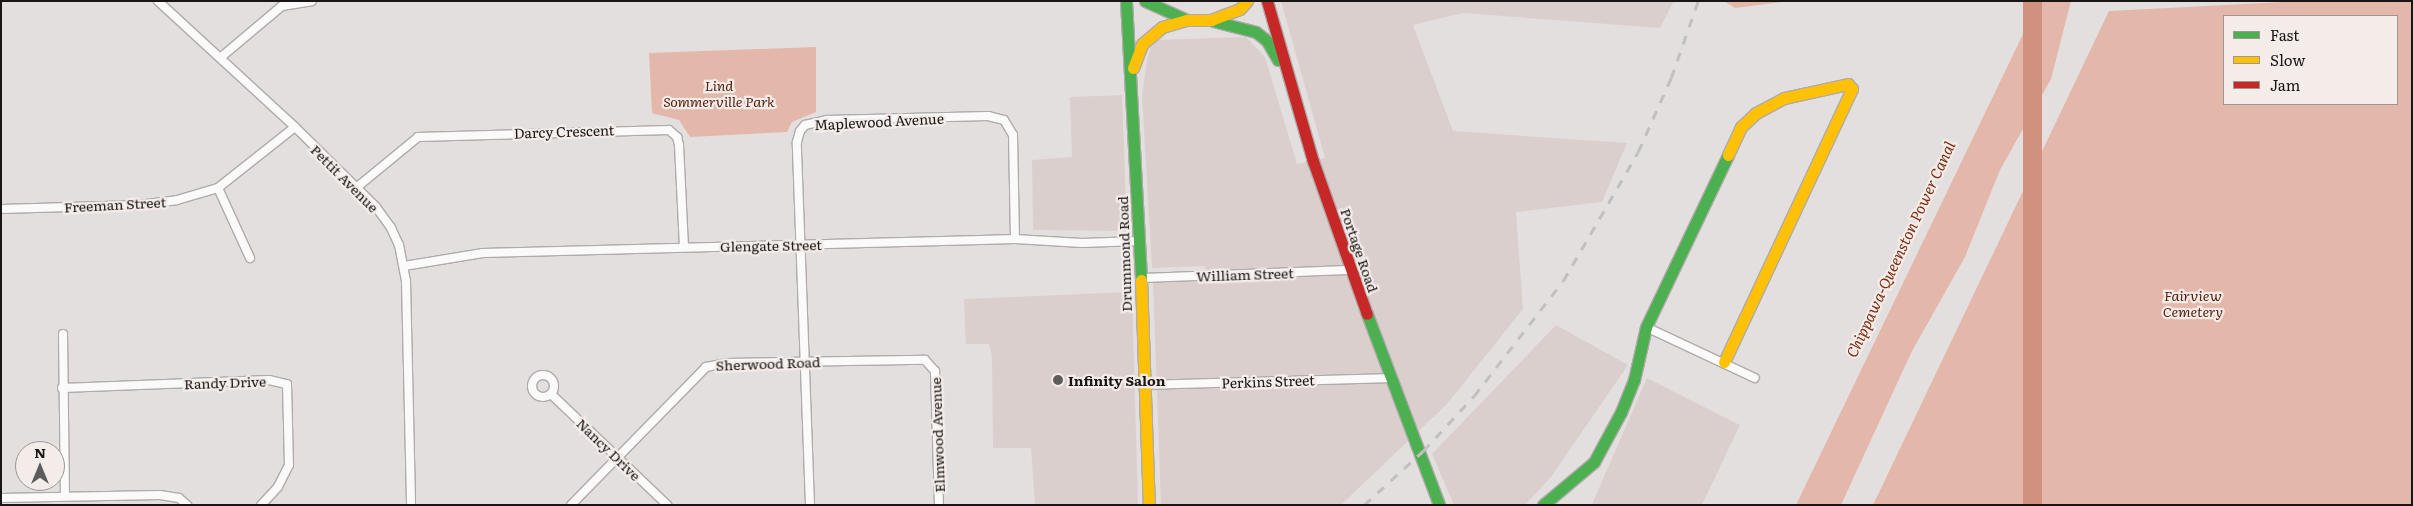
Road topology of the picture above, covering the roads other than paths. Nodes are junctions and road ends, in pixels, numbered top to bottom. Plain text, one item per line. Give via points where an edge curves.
1 (158, 1) edge
2 (312, 1) edge
3 (1126, 1) edge
4 (1145, 1) edge
5 (1247, 1) edge
6 (1267, 1) edge
7 (1187, 20) junction
8 (1210, 20) junction
9 (220, 58) junction
10 (1131, 76) junction
11 (1290, 87) junction
12 (295, 127) junction
13 (218, 188) junction
14 (356, 188) junction
15 (1, 209) edge
16 (1015, 239) junction
17 (1139, 242) junction
18 (802, 244) junction
19 (684, 246) junction
20 (250, 258) dead end
21 (404, 266) junction
22 (1350, 270) junction
23 (1140, 278) junction
24 (1646, 327) junction
25 (63, 334) dead end
26 (805, 362) junction
27 (1724, 362) junction
28 (933, 365) joint
29 (1390, 378) junction
30 (1755, 378) dead end
31 (1146, 385) junction
32 (62, 388) junction
33 (551, 394) dead end
34 (617, 457) junction
35 (65, 496) junction
36 (1, 498) edge
37 (187, 505) edge
38 (261, 505) edge
39 (411, 505) edge
40 (571, 505) edge
41 (667, 505) edge
42 (810, 505) edge
43 (939, 505) edge
44 (1149, 505) edge
45 (1439, 505) edge
46 (1543, 505) edge

1 - 9 street, Pettit Avenue
2 - 9 street via 275,10
3 - 10 street, Drummond Road
4 - 7 street via 1164,13
5 - 8 street via 1240,9
6 - 11 street, Portage Road
7 - 8 street
7 - 10 street via 1171,22 1150,35 1142,44
8 - 11 street via 1242,26 1267,40
9 - 12 street, Pettit Avenue
10 - 17 street, Drummond Road
11 - 22 street, Portage Road
12 - 13 street, Freeman Street
12 - 14 street, Pettit Avenue
13 - 15 street, Freeman Street via 177,200 138,205
13 - 20 street
14 - 19 street, Darcy Crescent via 418,137 668,130 677,138 679,145
14 - 21 street, Pettit Avenue via 376,206 391,228
16 - 17 street, Glengate Street
16 - 18 street, Glengate Street
16 - 18 street, Maplewood Avenue via 1013,135 1004,120 988,116 836,120 805,125 797,142
17 - 23 street, Drummond Road
18 - 19 street, Glengate Street
18 - 26 street, Maplewood Avenue
19 - 21 street, Glengate Street via 483,253
21 - 39 street, Pettit Avenue
22 - 23 street, William Street
22 - 29 street, Portage Road
23 - 31 street, Drummond Road
24 - 27 street
24 - 27 street via 1741,127 1756,112 1784,98 1848,84 1852,89 1851,97
24 - 46 street via 1634,380 1594,462
25 - 32 street
26 - 28 street, Sherwood Road via 925,360
26 - 34 street, Sherwood Road via 726,363 706,367
26 - 42 street, Maplewood Avenue
27 - 30 street
28 - 43 street, Elmwood Avenue
29 - 31 street, Perkins Street
29 - 45 street, Portage Road
31 - 44 street, Drummond Road
32 - 35 street
32 - 38 street, Randy Drive via 270,380 287,384 289,465 278,487
33 - 34 street, Nancy Drive
34 - 40 street, Sherwood Road
34 - 41 street, Nancy Drive
35 - 36 street
35 - 37 street via 160,495 179,498

